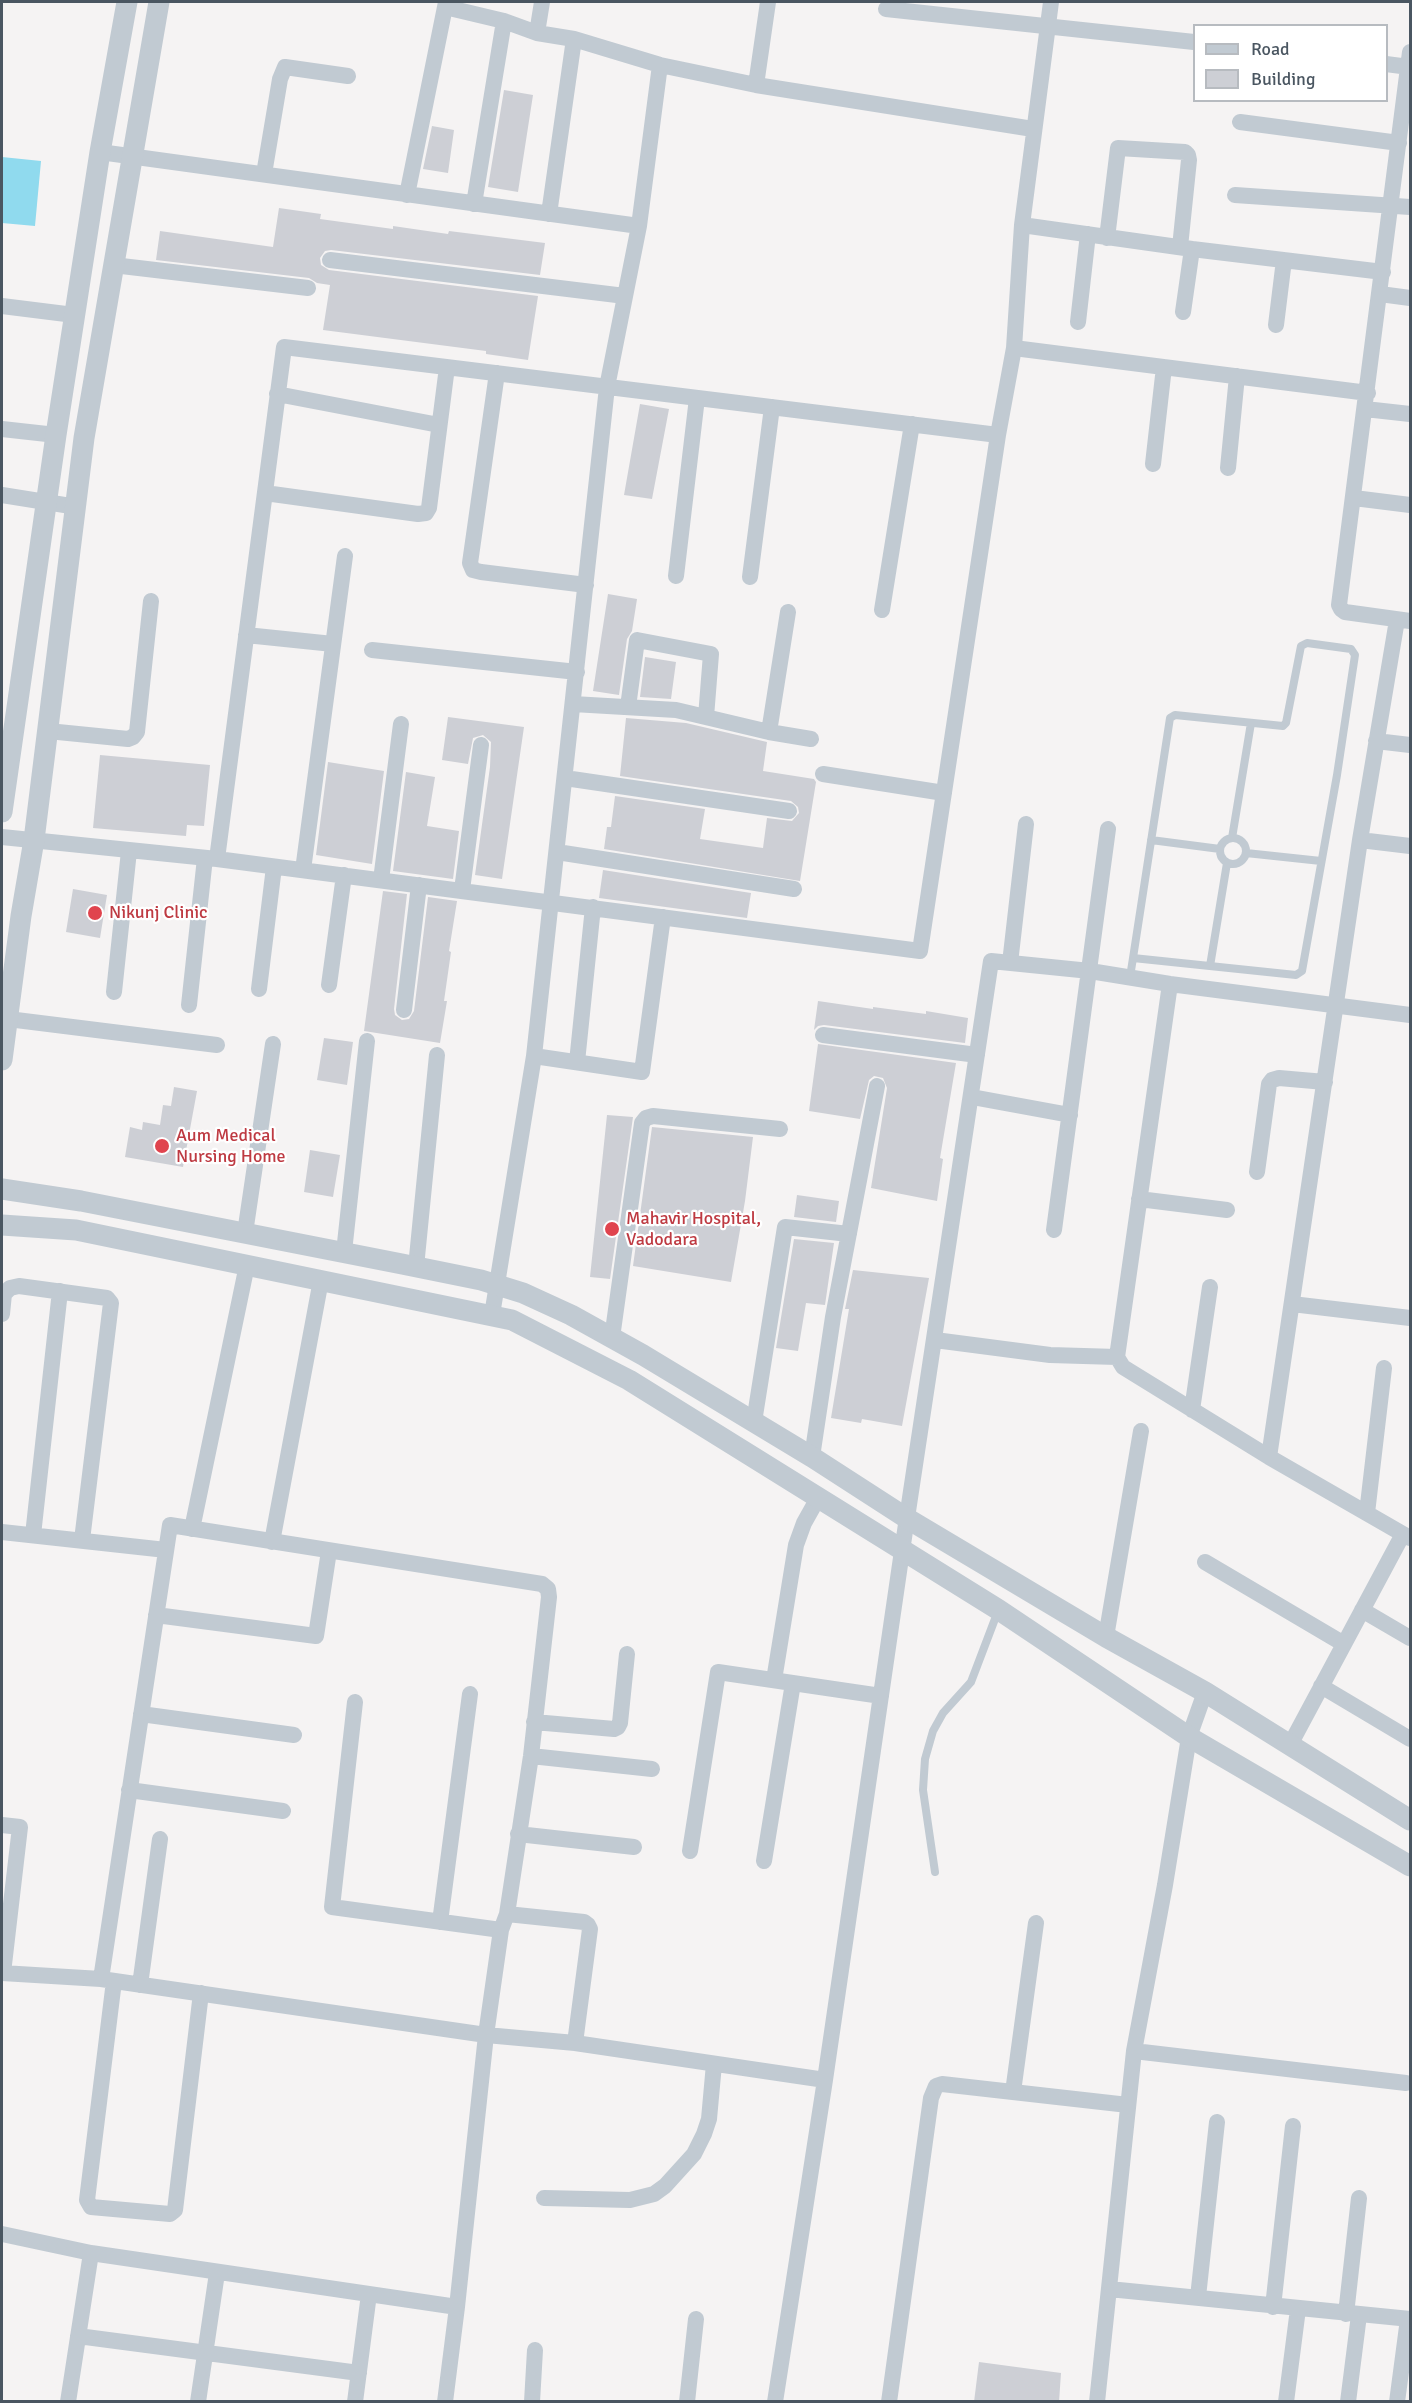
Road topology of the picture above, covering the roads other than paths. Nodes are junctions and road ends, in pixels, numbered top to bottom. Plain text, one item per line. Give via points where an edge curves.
1 (127, 2) edge
2 (159, 2) edge
3 (542, 2) edge
4 (768, 2) edge
5 (1051, 2) edge
6 (446, 4) edge
7 (886, 9) dead end
8 (504, 21) junction
9 (1047, 26) junction
10 (537, 33) junction
11 (574, 39) junction
12 (1193, 42) edge
13 (1410, 59) edge
14 (1388, 64) edge
15 (660, 65) junction
16 (348, 76) dead end
17 (756, 86) junction
18 (1409, 86) edge
19 (1240, 122) dead end
20 (1033, 129) junction
21 (1403, 138) edge
22 (100, 152) junction
23 (132, 156) junction
24 (264, 174) junction
25 (407, 195) junction
26 (1235, 195) dead end
27 (474, 204) junction
28 (1391, 205) junction
29 (1410, 207) edge
30 (549, 214) junction
31 (1022, 225) junction
32 (639, 226) junction
33 (1088, 234) junction
34 (1107, 238) junction
35 (1186, 248) junction
36 (330, 260) dead end
37 (1284, 260) junction
38 (113, 265) junction
39 (1383, 272) junction
40 (308, 288) dead end
41 (1380, 294) junction
42 (626, 296) junction
43 (1410, 298) edge
44 (2, 306) edge
45 (1183, 312) dead end
46 (75, 315) junction
47 (1078, 322) dead end
48 (1276, 325) dead end
49 (1014, 348) junction
50 (447, 367) junction
51 (1164, 367) junction
52 (497, 374) junction
53 (1237, 376) junction
54 (607, 387) junction
55 (277, 394) junction
56 (697, 398) junction
57 (1366, 401) junction
58 (772, 407) junction
59 (1410, 414) edge
60 (912, 424) junction
61 (440, 425) junction
62 (2, 429) edge
63 (56, 435) junction
64 (998, 435) junction
65 (1153, 465) dead end
66 (1228, 468) dead end
67 (265, 493) junction
68 (2, 495) edge
69 (1354, 498) junction
70 (45, 503) junction
71 (1410, 505) edge
72 (77, 507) junction
73 (345, 556) dead end
74 (676, 576) dead end
75 (750, 577) dead end
76 (586, 585) junction
77 (151, 601) dead end
78 (882, 610) dead end
79 (788, 612) dead end
80 (1404, 621) edge
81 (246, 635) junction
82 (333, 644) junction
83 (372, 650) dead end
84 (577, 672) junction
85 (573, 704) junction
86 (628, 707) junction
87 (706, 717) junction
88 (1251, 723) junction
89 (401, 724) dead end
90 (48, 731) junction
91 (769, 732) junction
92 (811, 739) dead end
93 (1376, 741) junction
94 (481, 745) dead end
95 (1410, 746) edge
96 (823, 774) dead end
97 (565, 778) junction
98 (944, 793) junction
99 (789, 811) dead end
100 (2, 812) edge
101 (1026, 824) dead end
102 (1108, 828) dead end
103 (2, 837) edge
104 (1232, 838) junction
105 (34, 840) junction
106 (1151, 840) junction
107 (1360, 840) junction
108 (1410, 846) edge
109 (1220, 849) junction
110 (129, 851) junction
111 (557, 852) junction
112 (1246, 853) junction
113 (211, 859) junction
114 (1321, 861) junction
115 (1227, 863) junction
116 (274, 867) junction
117 (303, 870) junction
118 (344, 875) junction
119 (381, 880) junction
120 (419, 885) junction
121 (794, 889) dead end
122 (462, 890) junction
123 (552, 901) junction
124 (593, 907) junction
125 (663, 917) junction
126 (1133, 958) junction
127 (1010, 963) junction
128 (1210, 966) junction
129 (1090, 971) junction
130 (1130, 977) junction
131 (1170, 984) junction
132 (329, 985) dead end
133 (259, 989) dead end
134 (114, 992) dead end
135 (189, 1005) dead end
136 (1336, 1005) junction
137 (404, 1010) dead end
138 (1410, 1015) edge
139 (8, 1019) junction
140 (823, 1035) dead end
141 (367, 1041) dead end
142 (273, 1044) dead end
143 (216, 1045) dead end
144 (436, 1055) dead end
145 (977, 1055) junction
146 (534, 1056) junction
147 (2, 1060) edge
148 (577, 1062) junction
149 (1325, 1082) junction
150 (877, 1086) dead end
151 (972, 1097) junction
152 (1070, 1116) junction
153 (780, 1129) dead end
154 (1257, 1172) dead end
155 (2, 1189) edge
156 (1139, 1199) junction
157 (1227, 1210) dead end
158 (2, 1225) edge
159 (1054, 1230) dead end
160 (244, 1233) junction
161 (849, 1234) junction
162 (344, 1252) junction
163 (247, 1265) junction
164 (416, 1267) junction
165 (321, 1280) junction
166 (496, 1285) junction
167 (1210, 1287) dead end
168 (60, 1291) junction
169 (1292, 1304) junction
170 (2, 1314) edge
171 (492, 1315) junction
172 (1410, 1318) edge
173 (612, 1338) junction
174 (935, 1340) junction
175 (1117, 1357) junction
176 (1384, 1368) dead end
177 (1192, 1410) junction
178 (754, 1422) junction
179 (1141, 1431) dead end
180 (812, 1457) junction
181 (1269, 1457) junction
182 (818, 1498) junction
183 (1367, 1513) junction
184 (908, 1519) junction
185 (192, 1529) junction
186 (2, 1532) edge
187 (33, 1535) junction
188 (1407, 1536) edge
189 (82, 1540) junction
190 (272, 1542) junction
191 (166, 1550) junction
192 (329, 1551) junction
193 (902, 1551) junction
194 (1205, 1562) dead end
195 (999, 1610) junction
196 (1362, 1611) junction
197 (156, 1615) junction
198 (1106, 1637) junction
199 (1410, 1638) edge
200 (1344, 1644) junction
201 (627, 1654) dead end
202 (774, 1680) junction
203 (793, 1683) junction
204 (1322, 1686) junction
205 (1205, 1692) junction
206 (470, 1694) dead end
207 (880, 1696) junction
208 (355, 1702) dead end
209 (141, 1714) junction
210 (534, 1722) junction
211 (294, 1735) dead end
212 (1189, 1737) junction
213 (1410, 1739) edge
214 (1290, 1745) junction
215 (531, 1756) junction
216 (652, 1769) dead end
217 (129, 1790) junction
218 (283, 1811) dead end
219 (1410, 1820) edge
220 (2, 1825) edge
221 (518, 1834) junction
222 (160, 1839) dead end
223 (634, 1847) dead end
224 (690, 1851) dead end
225 (764, 1861) dead end
226 (1410, 1866) edge
227 (935, 1872) dead end
228 (507, 1914) junction
229 (440, 1922) junction
230 (1036, 1923) dead end
231 (501, 1930) junction
232 (2, 1973) edge
233 (107, 1980) junction
234 (140, 1985) junction
235 (201, 1994) junction
236 (486, 2035) junction
237 (575, 2043) junction
238 (1134, 2052) junction
239 (714, 2064) junction
240 (825, 2080) junction
241 (1406, 2083) dead end
242 (1013, 2092) junction
243 (1128, 2105) junction
244 (1217, 2122) dead end
245 (1293, 2126) dead end
246 (544, 2198) dead end
247 (1359, 2198) dead end
248 (2, 2234) edge
249 (91, 2253) junction
250 (218, 2273) junction
251 (1109, 2289) junction
252 (369, 2294) junction
253 (1198, 2297) junction
254 (457, 2307) junction
255 (1273, 2307) junction
256 (1298, 2309) junction
257 (1353, 2315) junction
258 (696, 2319) dead end
259 (1409, 2319) edge
260 (78, 2336) junction
261 (535, 2350) dead end
262 (205, 2354) junction
263 (359, 2373) junction
264 (68, 2402) edge
265 (198, 2402) edge
266 (355, 2402) edge
267 (445, 2402) edge
268 (532, 2402) edge
269 (687, 2402) edge
270 (775, 2402) edge
271 (889, 2402) edge
272 (1097, 2402) edge
273 (1286, 2402) edge
274 (1348, 2402) edge
275 (1397, 2402) edge

1 - 22 street
2 - 23 street
3 - 10 street
4 - 17 street
5 - 9 street
6 - 8 street
6 - 25 street
7 - 9 street
8 - 10 street
8 - 27 street
9 - 12 street
9 - 20 street
10 - 11 street
11 - 15 street
11 - 30 street
13 - 14 street
13 - 18 street
15 - 17 street
15 - 32 street
16 - 24 street via 285,67
17 - 20 street
18 - 21 street
19 - 21 street
20 - 31 street
21 - 28 street
22 - 23 street
22 - 46 street
23 - 24 street
23 - 38 street
24 - 25 street
25 - 27 street
26 - 28 street
27 - 30 street
28 - 29 street
28 - 39 street
30 - 32 street
31 - 33 street
31 - 49 street
32 - 42 street
33 - 34 street
33 - 47 street
34 - 35 street
34 - 35 street via 1118,148 1185,152 1189,160
35 - 37 street
35 - 45 street
36 - 42 street
37 - 39 street
37 - 48 street
38 - 40 street
38 - 72 street via 84,438
39 - 41 street
41 - 43 street
41 - 57 street
42 - 54 street
44 - 46 street
46 - 63 street
49 - 51 street
49 - 64 street
50 - 52 street
50 - 55 street via 284,348
50 - 61 street
51 - 53 street
51 - 65 street
52 - 54 street
52 - 76 street via 470,563 473,570 481,573
53 - 57 street
53 - 66 street
54 - 56 street
54 - 76 street
55 - 61 street
55 - 67 street
56 - 58 street
56 - 74 street
57 - 59 street
57 - 69 street
58 - 60 street
58 - 75 street
60 - 64 street
60 - 78 street
61 - 67 street via 426,513
62 - 63 street
63 - 70 street
64 - 98 street
67 - 81 street
68 - 70 street
69 - 71 street
69 - 80 street via 1339,605 1345,612
70 - 72 street
70 - 100 street
72 - 90 street
73 - 82 street
76 - 84 street
77 - 90 street via 133,737
79 - 91 street
80 - 93 street
81 - 82 street
81 - 113 street
82 - 117 street
83 - 84 street
84 - 85 street
85 - 86 street
85 - 97 street
86 - 87 street via 676,710
86 - 87 street via 637,640 711,654
87 - 91 street
88 - 104 lane
88 - 106 lane via 1175,715 1170,718
88 - 114 lane via 1286,723 1300,646 1355,652
89 - 119 street
90 - 105 street
91 - 92 street
93 - 95 street
93 - 107 street
94 - 122 street
96 - 98 street
97 - 99 street
97 - 111 street
98 - 125 street via 920,951
101 - 127 street
102 - 129 street
103 - 105 street
104 - 109 lane
104 - 112 lane via 1242,843
105 - 110 street
105 - 139 street
106 - 109 lane
106 - 126 lane
107 - 108 street
107 - 136 street
109 - 115 lane
110 - 113 street
110 - 134 street
111 - 121 street
111 - 123 street
112 - 114 lane
112 - 115 lane via 1240,862
113 - 116 street
113 - 135 street
114 - 128 lane via 1300,974
115 - 128 lane
116 - 117 street
116 - 133 street
117 - 118 street
118 - 119 street
118 - 132 street
119 - 120 street
120 - 122 street
120 - 137 street
122 - 123 street
123 - 124 street
123 - 146 street
124 - 125 street
124 - 148 street
125 - 148 street via 642,1072
126 - 128 lane
126 - 130 lane
127 - 129 street
127 - 145 street via 992,961
129 - 130 street
129 - 152 street
130 - 131 street
131 - 136 street
131 - 156 street
136 - 138 street
136 - 149 street
139 - 143 street
139 - 147 street
140 - 145 street
141 - 162 street
142 - 160 street
144 - 164 street
145 - 151 street
146 - 148 street
146 - 166 street
149 - 154 street via 1272,1080
149 - 169 street
150 - 161 street
151 - 152 street
151 - 174 street
152 - 159 street
153 - 173 street via 646,1118 642,1123
155 - 160 street
156 - 157 street
156 - 175 street
158 - 163 street via 76,1230
160 - 162 street
161 - 178 street via 785,1227
161 - 180 street
162 - 164 street
163 - 165 street
163 - 185 street
164 - 166 street
165 - 171 street
165 - 190 street
166 - 171 street
166 - 173 street via 533,1297
167 - 177 street
168 - 170 street via 10,1288 4,1293
168 - 187 street
168 - 189 street via 107,1298 111,1303
169 - 172 street
169 - 181 street
171 - 182 street via 512,1320 629,1380
173 - 178 street
174 - 175 street via 1050,1355
174 - 184 street
175 - 177 street via 1123,1367
176 - 183 street
177 - 181 street
178 - 180 street
179 - 198 street
180 - 184 street
181 - 183 street
182 - 193 street
182 - 202 street via 796,1545
183 - 188 street
184 - 193 street
184 - 198 street
185 - 190 street
185 - 191 street via 170,1525
186 - 187 street
187 - 189 street
188 - 196 street
189 - 191 street
190 - 192 street
191 - 197 street
192 - 197 street via 316,1636
192 - 210 street via 542,1584 548,1589
193 - 195 street
193 - 207 street
194 - 200 street
195 - 212 street
195 - 227 lane via 971,1682 943,1713 925,1759 923,1790
196 - 199 street
196 - 200 street
197 - 209 street
198 - 205 street
200 - 204 street
201 - 210 street via 618,1727
202 - 203 street
202 - 224 street via 718,1672
203 - 207 street
203 - 225 street
204 - 213 street
204 - 214 street
205 - 212 street
205 - 214 street
206 - 229 street
207 - 240 street
208 - 229 street via 332,1906
209 - 211 street
209 - 217 street
210 - 215 street
212 - 226 street
212 - 238 street
214 - 219 street
215 - 216 street
215 - 221 street
217 - 218 street
217 - 233 street
220 - 232 street via 20,1827
221 - 223 street
221 - 228 street
222 - 234 street
228 - 231 street
228 - 237 street via 588,1925
229 - 231 street
230 - 242 street
231 - 236 street
232 - 233 street
233 - 234 street
233 - 235 street via 87,2200 91,2207 171,2214 175,2210
234 - 235 street
235 - 236 street
236 - 237 street
236 - 254 street
237 - 239 street
238 - 241 street
238 - 243 street
239 - 240 street
239 - 246 street via 704,2134 694,2154 665,2186 630,2200
240 - 270 street
242 - 243 street
242 - 271 street via 942,2084 933,2090
243 - 251 street
244 - 253 street
245 - 255 street
247 - 257 street
248 - 249 street
249 - 250 street
249 - 260 street
250 - 252 street
250 - 262 street
251 - 253 street
251 - 272 street
252 - 254 street
252 - 263 street
253 - 255 street
254 - 267 street
255 - 256 street
256 - 257 street
256 - 273 street
257 - 259 street
257 - 274 street
258 - 269 street
259 - 275 street
260 - 262 street
260 - 264 street
261 - 268 street
262 - 263 street
262 - 265 street
263 - 266 street

